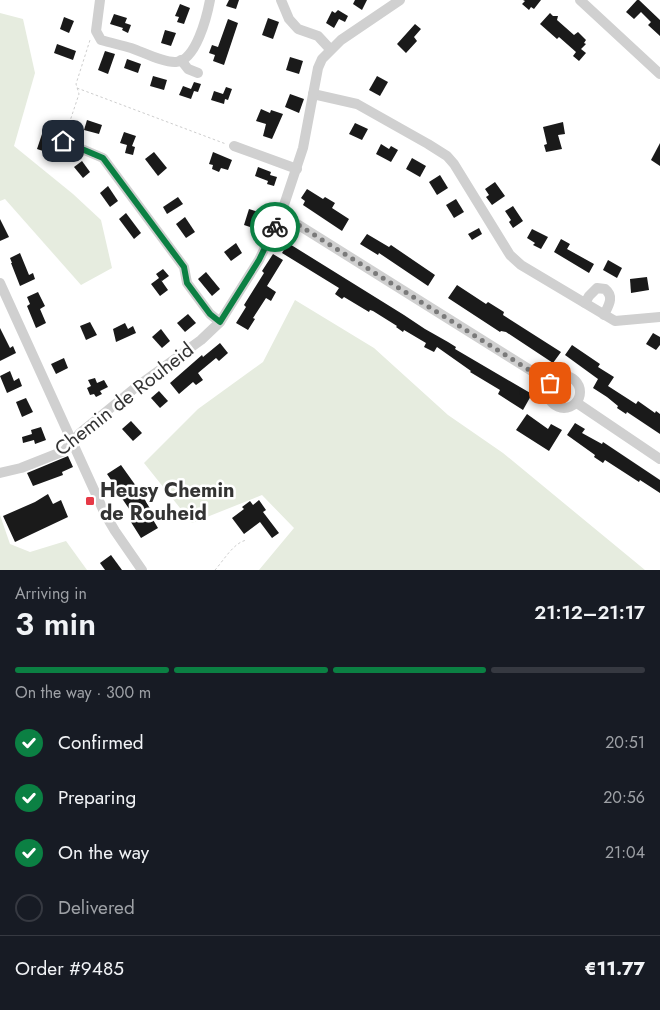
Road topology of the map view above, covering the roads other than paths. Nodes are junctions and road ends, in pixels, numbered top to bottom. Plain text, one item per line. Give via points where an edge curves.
1 (100, 0) edge
2 (210, 0) edge
3 (281, 0) edge
4 (400, 0) edge
5 (580, 0) edge
6 (330, 49) junction
7 (181, 60) junction
8 (198, 73) dead end
9 (660, 74) edge
10 (314, 94) junction
11 (63, 141) road end
12 (234, 146) road end
13 (297, 169) junction
14 (281, 214) junction
15 (0, 283) edge
16 (585, 303) junction
17 (604, 315) junction
18 (660, 317) edge
19 (220, 322) junction
20 (550, 383) junction
21 (577, 403) junction
22 (72, 444) junction
23 (660, 459) edge
24 (0, 473) edge
25 (142, 570) edge

1 - 7 street via 96,32 101,40 167,61
2 - 7 street via 206,22 194,46
3 - 6 street via 289,19 298,29 318,36
4 - 6 street, Chemin de Rouheid
5 - 9 street
6 - 10 street, Chemin de Rouheid via 318,68
7 - 8 street via 188,69
10 - 13 street, Chemin de Rouheid
10 - 16 street via 357,104 447,156 510,255
11 - 19 street via 103,158 184,267 187,283
12 - 13 street
13 - 14 street, Chemin de Rouheid
14 - 19 street, Chemin de Rouheid via 259,260
14 - 20 street
15 - 22 street
16 - 17 street
16 - 17 street via 597,288 605,289 610,301
17 - 18 street via 615,321
19 - 22 street, Chemin de Rouheid via 80,433
20 - 21 street via 549,398 557,407 567,409
20 - 21 street via 560,376 576,380 581,391
21 - 23 street
22 - 24 street, Chemin de Rouheid via 64,452
22 - 25 street via 115,532

